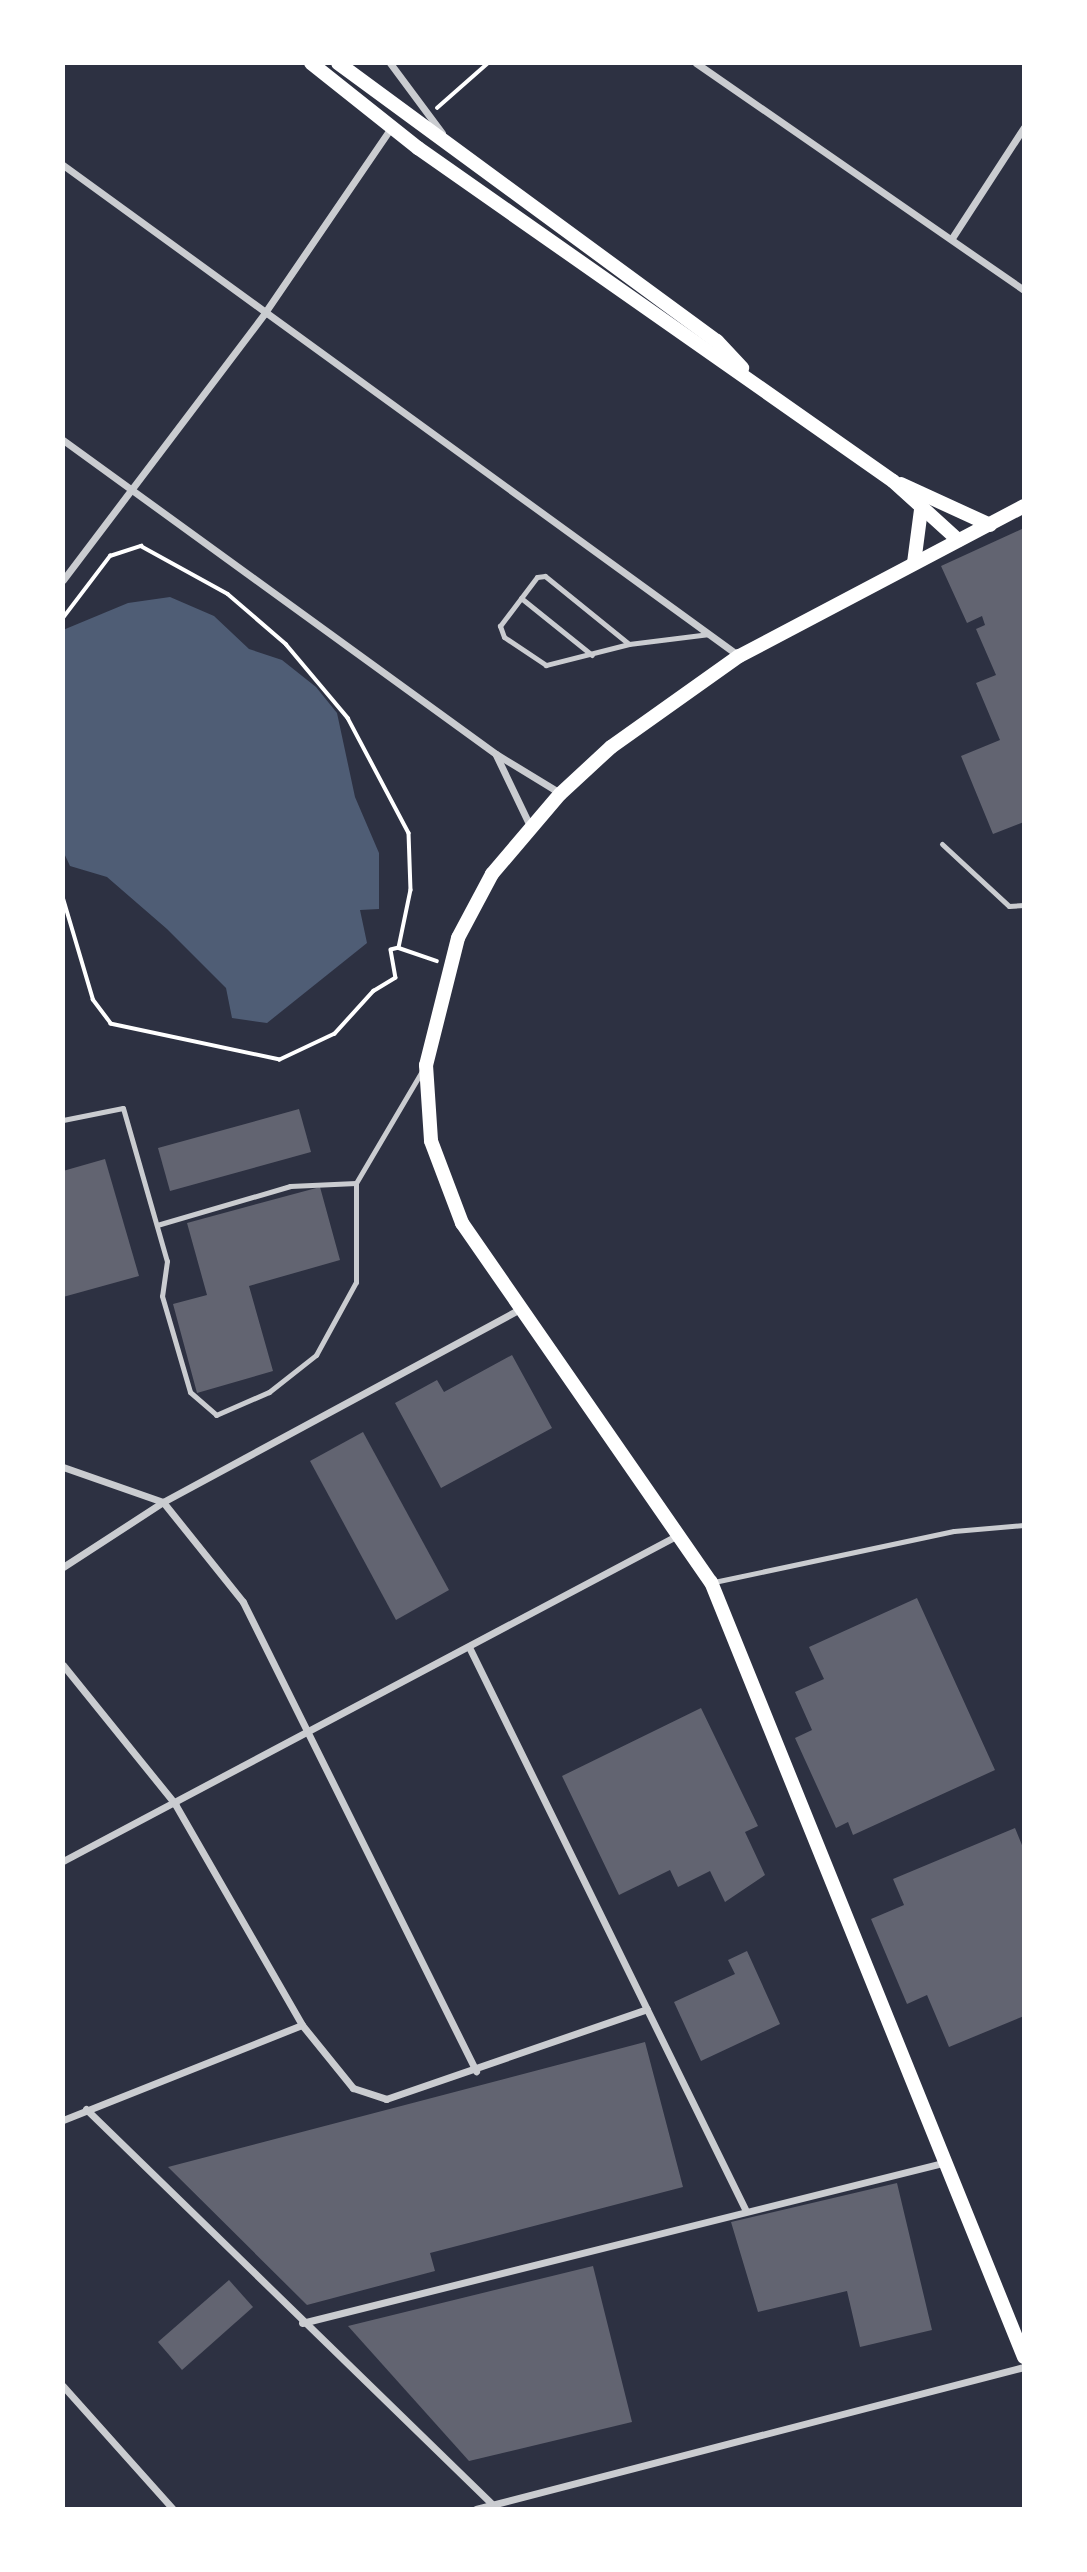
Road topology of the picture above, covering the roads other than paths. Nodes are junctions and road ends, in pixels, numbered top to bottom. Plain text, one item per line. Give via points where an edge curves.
1 (311, 63) edge
2 (338, 63) edge
3 (390, 63) edge
4 (696, 63) edge
5 (1024, 127) edge
6 (391, 128) junction
7 (450, 146) junction
8 (63, 166) edge
9 (952, 237) junction
10 (1024, 290) edge
11 (264, 314) junction
12 (753, 379) junction
13 (63, 440) edge
14 (893, 481) junction
15 (129, 487) junction
16 (1024, 506) edge
17 (921, 510) junction
18 (990, 525) junction
19 (958, 540) junction
20 (914, 563) junction
21 (63, 580) edge
22 (521, 598) junction
23 (709, 634) junction
24 (629, 644) junction
25 (592, 655) junction
26 (739, 656) junction
27 (496, 754) junction
28 (560, 794) junction
29 (529, 824) junction
30 (942, 844) dead end
31 (1024, 905) edge
32 (426, 1065) junction
33 (63, 1120) edge
34 (356, 1183) junction
35 (157, 1225) junction
36 (520, 1309) junction
37 (63, 1467) edge
38 (163, 1502) junction
39 (1024, 1525) edge
40 (682, 1533) junction
41 (63, 1567) edge
42 (711, 1582) junction
43 (468, 1647) junction
44 (63, 1665) edge
45 (310, 1735) junction
46 (175, 1804) junction
47 (63, 1861) edge
48 (647, 2009) junction
49 (303, 2025) junction
50 (476, 2071) junction
51 (86, 2109) junction
52 (63, 2120) edge
53 (948, 2162) junction
54 (746, 2211) junction
55 (1007, 2310) junction
56 (1024, 2319) edge
57 (302, 2323) junction
58 (1024, 2357) edge
59 (1024, 2368) edge
60 (63, 2386) edge
61 (495, 2507) edge
62 (173, 2509) edge
63 (476, 2509) edge

1 - 6 main road
2 - 7 main road
3 - 7 street
4 - 9 street
5 - 9 street
6 - 11 street
6 - 12 main road via 708,354
7 - 12 main road via 717,341
8 - 11 street
9 - 10 street
11 - 15 street
11 - 23 street
12 - 14 main road
13 - 15 street
14 - 17 main road
14 - 18 main road
15 - 21 street
15 - 27 street
16 - 18 main road
17 - 19 main road
17 - 20 main road
18 - 19 main road
19 - 20 main road
20 - 26 main road
22 - 24 lane via 545,576
22 - 25 lane
22 - 25 lane via 501,622 505,637 546,665
23 - 24 lane
23 - 26 street
24 - 25 lane
26 - 28 main road via 611,747
27 - 28 street
27 - 29 street
28 - 29 main road
29 - 32 main road via 492,874 449,965
30 - 31 lane via 1009,906
32 - 34 lane
32 - 36 main road via 431,1141 441,1179
33 - 35 lane via 123,1108
34 - 35 lane via 290,1186
34 - 35 lane via 356,1282 316,1355 270,1392 216,1415 190,1392 162,1296 167,1261
36 - 38 street
36 - 40 main road
37 - 38 street
38 - 41 street
38 - 45 street via 243,1602
39 - 42 lane via 954,1531
40 - 42 main road
40 - 43 street
42 - 53 main road
43 - 45 street
43 - 48 street
44 - 46 street
45 - 46 street
45 - 50 street
46 - 47 street
46 - 49 street
48 - 50 street
48 - 54 street
49 - 50 street via 352,2088 368,2096 386,2099
49 - 51 street
51 - 52 street
51 - 57 street
53 - 54 street
53 - 55 main road
54 - 57 street
55 - 56 main road
55 - 58 main road
57 - 61 street
59 - 61 street
60 - 62 street
61 - 63 street

